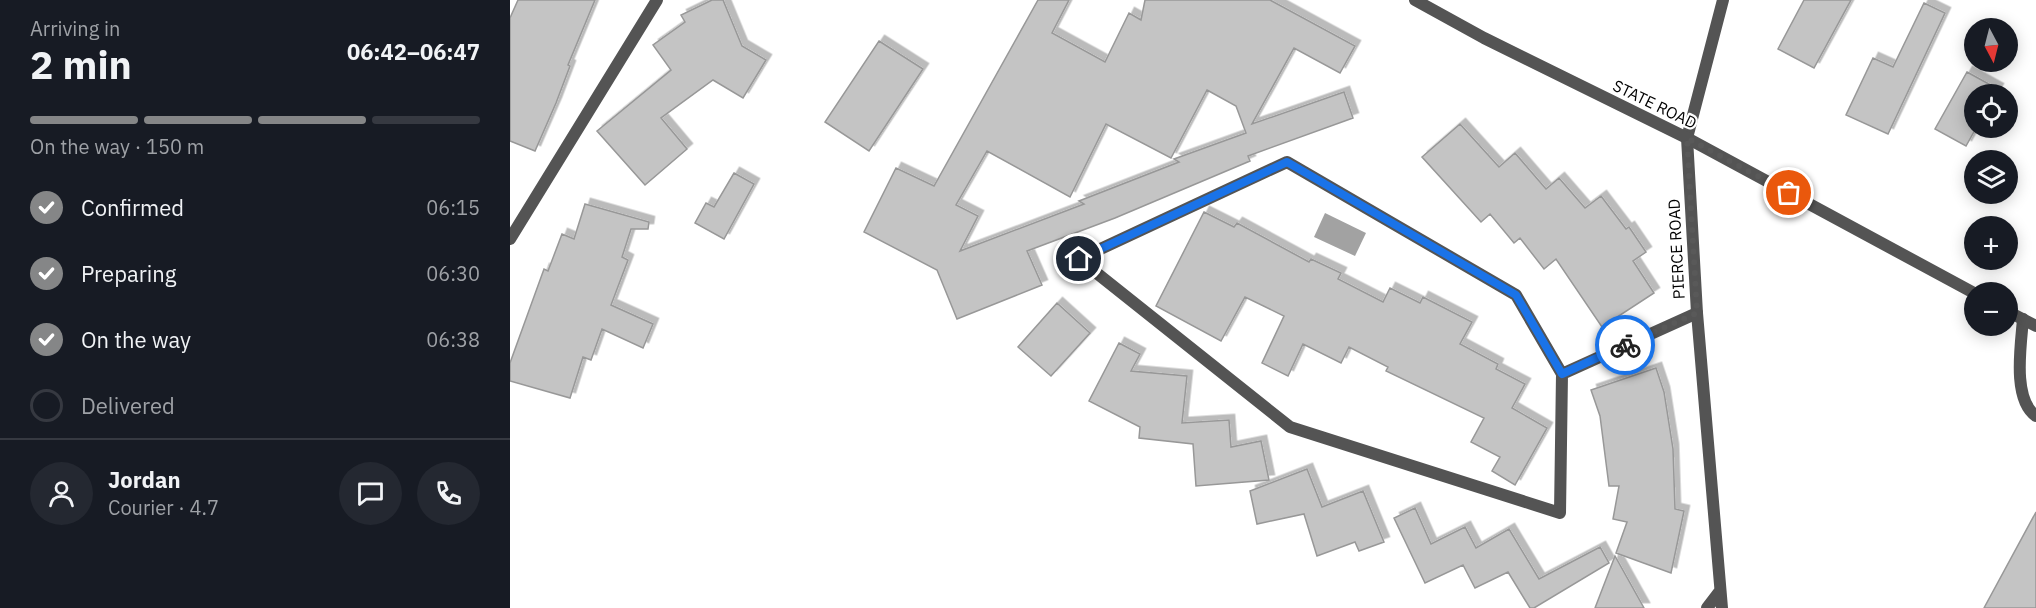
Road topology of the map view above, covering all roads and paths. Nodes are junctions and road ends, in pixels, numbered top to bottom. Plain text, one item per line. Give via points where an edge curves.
1 (657, 0) edge
2 (1416, 0) edge
3 (1723, 0) edge
4 (1687, 138) junction
5 (510, 239) edge
6 (1964, 288) edge
7 (1697, 313) junction
8 (2018, 316) edge
9 (2023, 319) junction
10 (2036, 326) edge
11 (1562, 374) junction
12 (2036, 416) edge
13 (1720, 591) junction
14 (1707, 608) edge
15 (1722, 608) edge

1 - 5 street
2 - 4 street, STATE ROAD via 1484,38
3 - 4 street, PIERCE ROAD
4 - 6 street, STATE ROAD
4 - 7 street, PIERCE ROAD
7 - 11 street
7 - 13 street, PIERCE ROAD
8 - 9 street
9 - 10 street
9 - 12 street via 2019,370 2029,411
11 - 11 street via 1560,513 1290,427 1079,259 1287,162 1516,295
13 - 14 street
13 - 15 street, PIERCE ROAD

